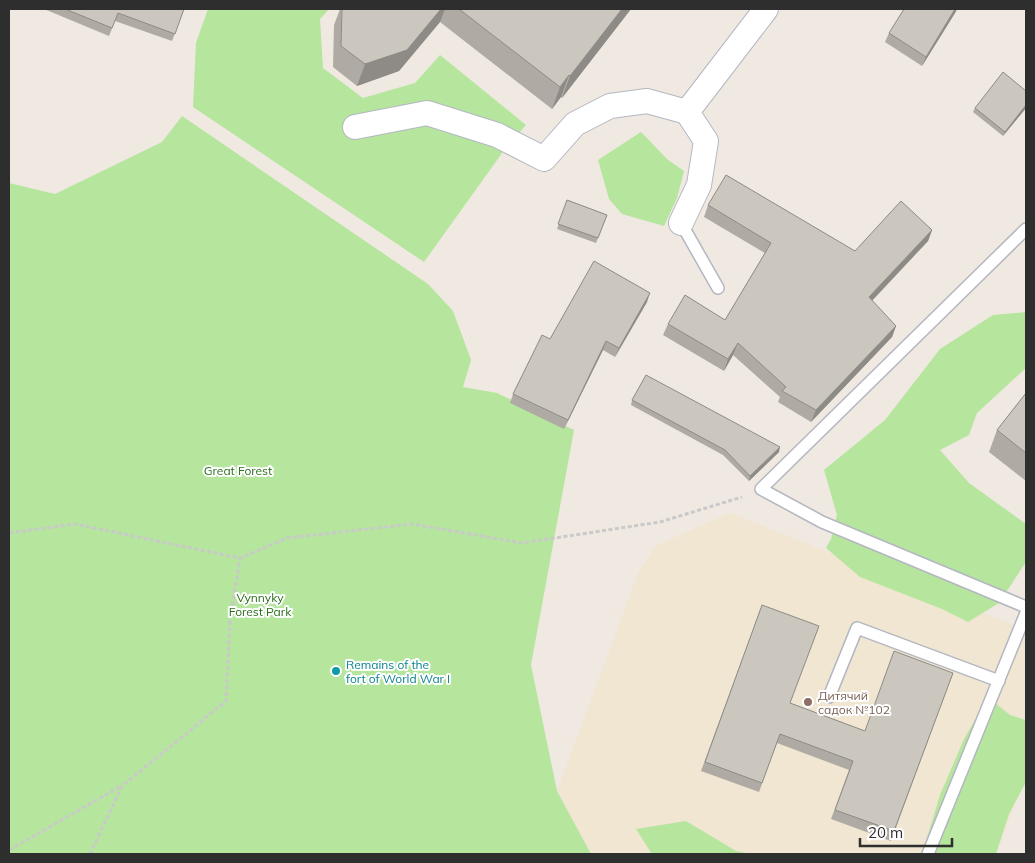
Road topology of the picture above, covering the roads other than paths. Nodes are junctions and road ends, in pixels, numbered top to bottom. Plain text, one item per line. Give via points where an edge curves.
1 (766, 9) edge
2 (687, 112) junction
3 (355, 128) dead end
4 (681, 223) joint
5 (1026, 229) edge
6 (718, 288) dead end
7 (1026, 607) edge
8 (1026, 614) edge
9 (999, 681) junction
10 (830, 698) dead end
11 (928, 854) edge

1 - 2 street
2 - 3 street via 647,101 610,106 575,124 544,159 497,135 427,113
2 - 4 street via 706,141 698,185
4 - 6 lane
5 - 7 lane via 761,490 822,522
8 - 9 lane
9 - 10 lane via 857,628
9 - 11 lane

